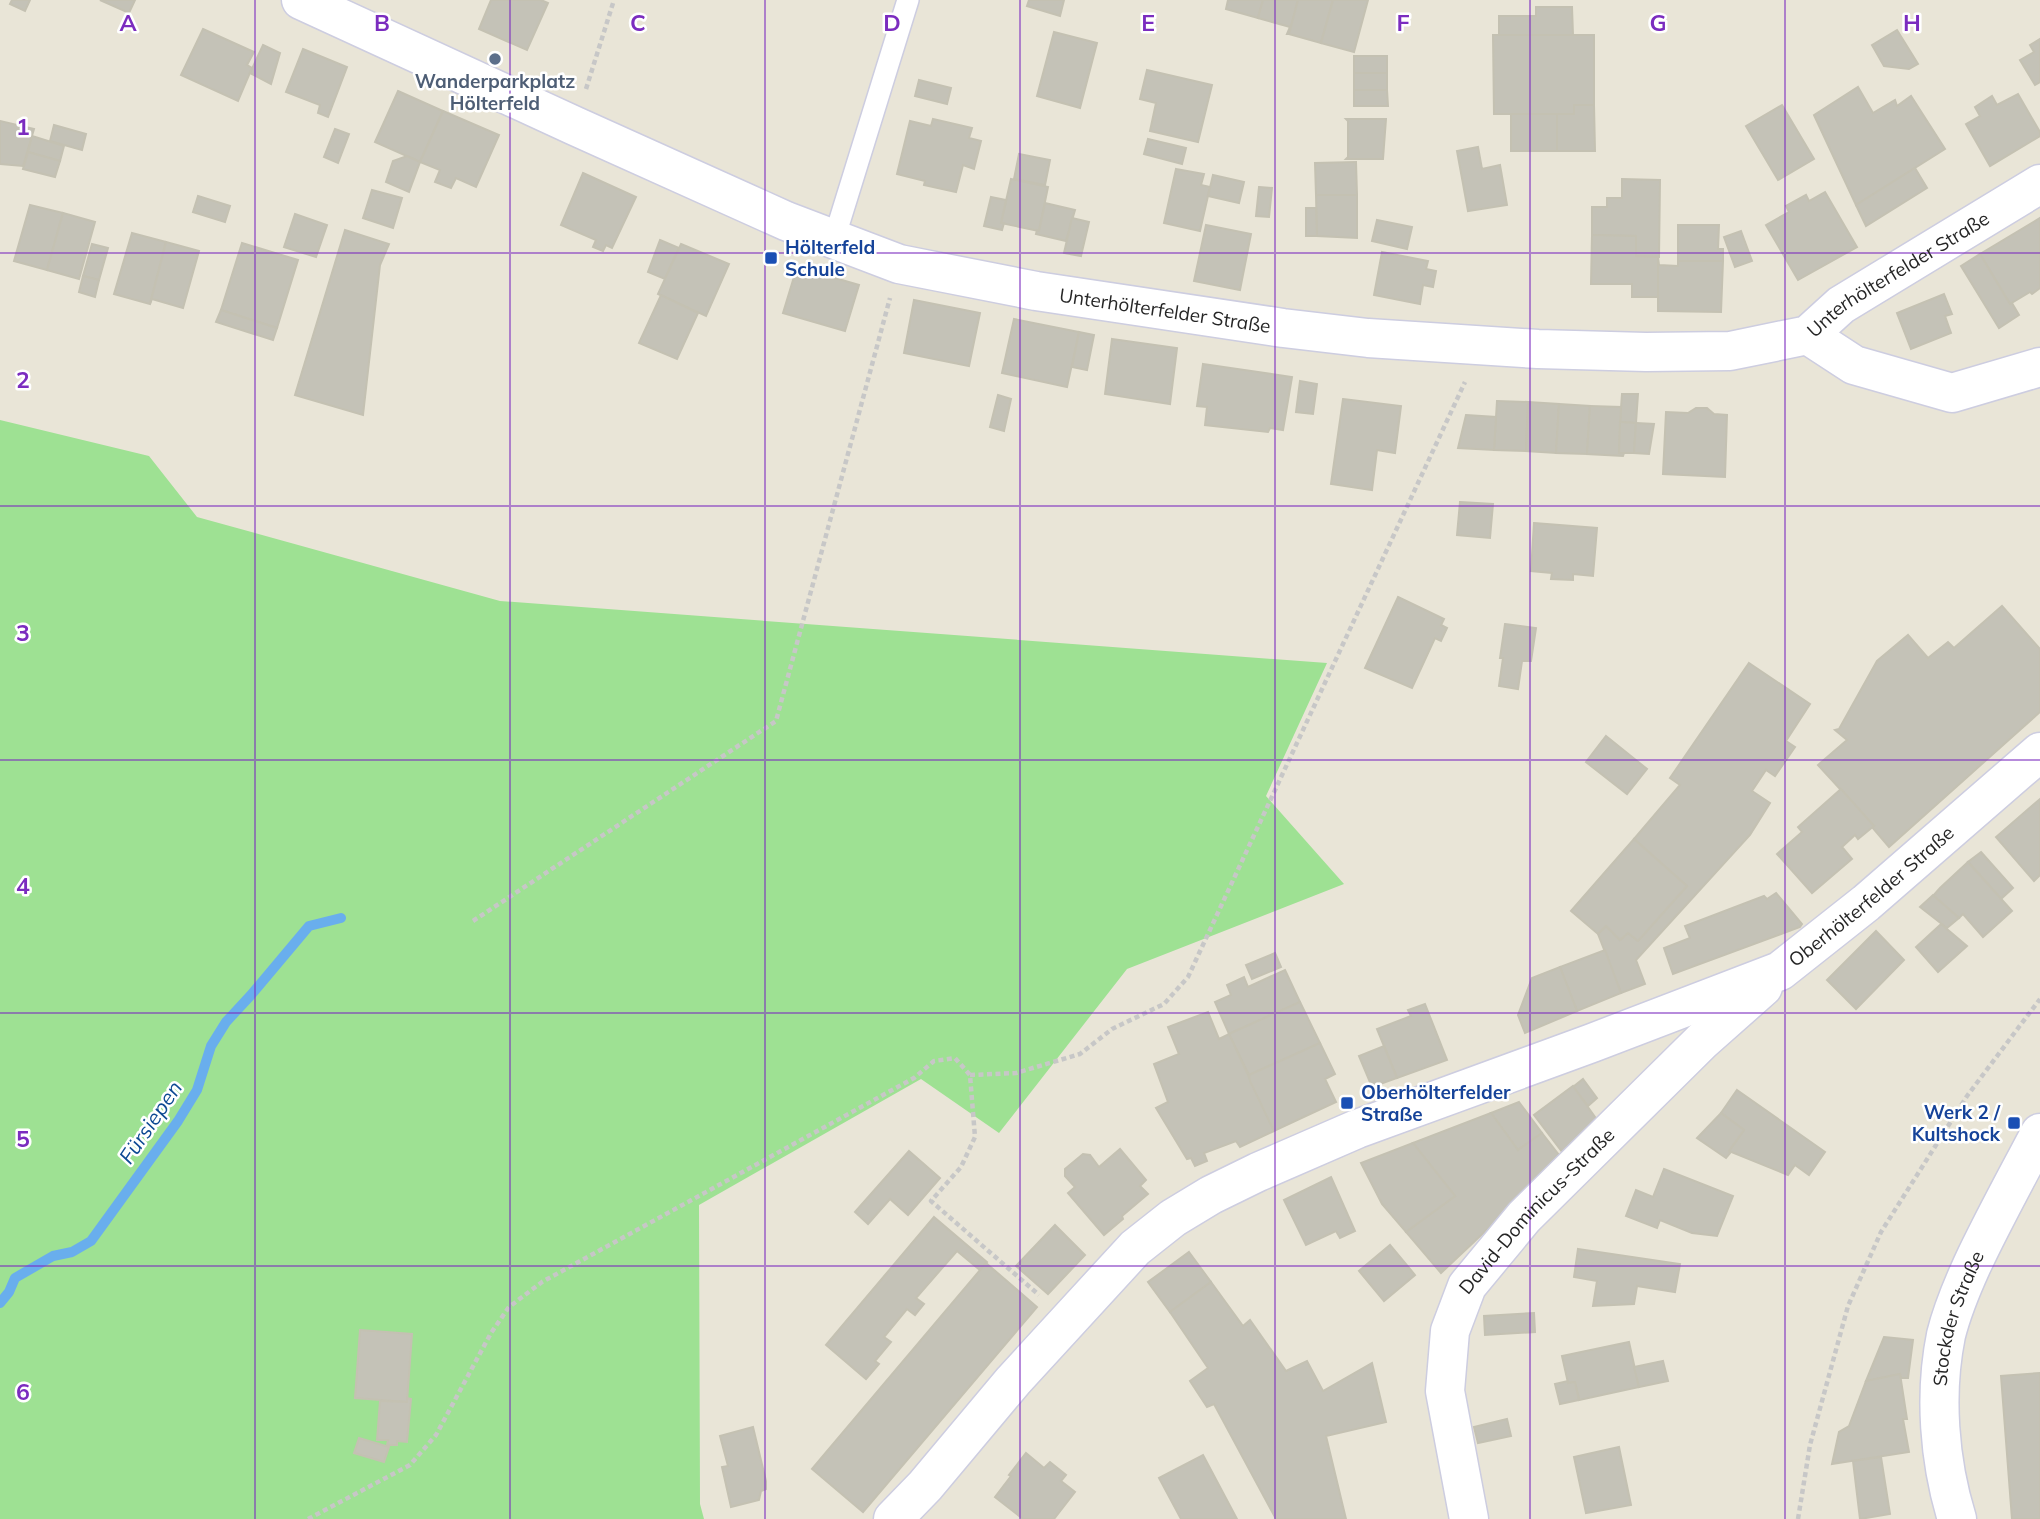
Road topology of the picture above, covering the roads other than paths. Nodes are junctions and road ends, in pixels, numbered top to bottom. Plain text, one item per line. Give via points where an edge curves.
1 (301, 0) edge
2 (908, 0) edge
3 (2040, 184) edge
4 (834, 239) junction
5 (1808, 335) junction
6 (2040, 367) edge
7 (2040, 752) edge
8 (1780, 971) junction
9 (2040, 1133) edge
10 (893, 1519) edge
11 (1469, 1519) edge
12 (1957, 1519) edge

1 - 4 street, Unterhölterfelder Straße
2 - 4 lane
3 - 5 street, Unterhölterfelder Straße via 1842,305
4 - 5 street, Unterhölterfelder Straße via 899,264 1036,291 1368,338 1646,352 1730,351
5 - 6 street via 1854,365 1952,393
7 - 8 street, Oberhölterfelder Straße
8 - 10 street, Oberhölterfelder Straße via 1357,1129 1211,1195 1173,1218 1135,1248 1068,1320
8 - 11 street, David-Dominicus-Straße via 1702,1041 1524,1217 1467,1286 1450,1331 1445,1391
9 - 12 street, Stockder Straße via 1983,1241 1947,1334 1940,1418

